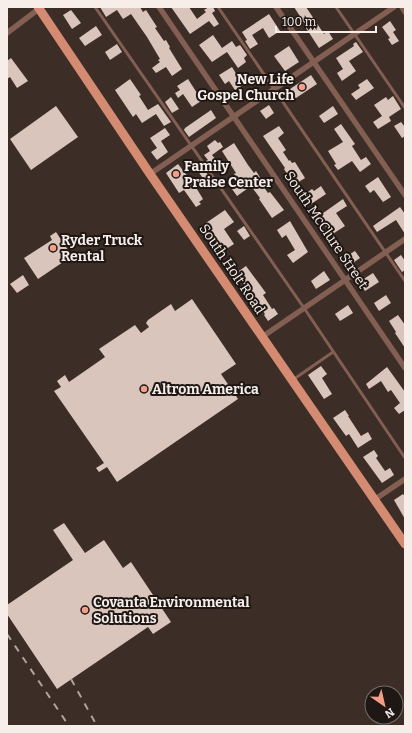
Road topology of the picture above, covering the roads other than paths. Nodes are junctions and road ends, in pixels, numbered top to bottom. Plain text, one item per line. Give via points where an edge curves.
1 (95, 7) edge
2 (159, 7) edge
3 (218, 7) edge
4 (276, 7) edge
5 (336, 7) edge
6 (394, 7) edge
7 (402, 7) edge
8 (40, 8) edge
9 (405, 12) edge
10 (7, 33) edge
11 (355, 34) junction
12 (314, 62) junction
13 (274, 89) junction
14 (405, 108) edge
15 (234, 117) junction
16 (191, 146) junction
17 (150, 174) junction
18 (405, 195) edge
19 (405, 239) edge
20 (385, 252) junction
21 (345, 280) junction
22 (405, 281) edge
23 (304, 308) junction
24 (262, 337) junction
25 (333, 352) junction
26 (405, 368) edge
27 (292, 381) junction
28 (405, 458) edge
29 (405, 479) edge
30 (374, 500) junction
31 (405, 544) edge

1 - 16 lane
2 - 15 street, South McClure Street
3 - 13 lane
4 - 12 street
5 - 11 lane
6 - 11 street
7 - 9 street
8 - 10 street
8 - 17 main road, South Holt Road
11 - 12 street
11 - 14 lane
12 - 13 street
12 - 18 street
13 - 15 street
13 - 20 lane
15 - 16 street
15 - 21 street, South McClure Street
16 - 17 street
16 - 23 lane
17 - 24 main road, South Holt Road
19 - 20 street
20 - 21 street
20 - 22 lane
21 - 23 street
21 - 26 street, South McClure Street
23 - 24 street
23 - 25 lane
24 - 27 main road, South Holt Road
25 - 27 lane
25 - 28 lane
27 - 30 main road, South Holt Road
29 - 30 street
30 - 31 main road, South Holt Road

